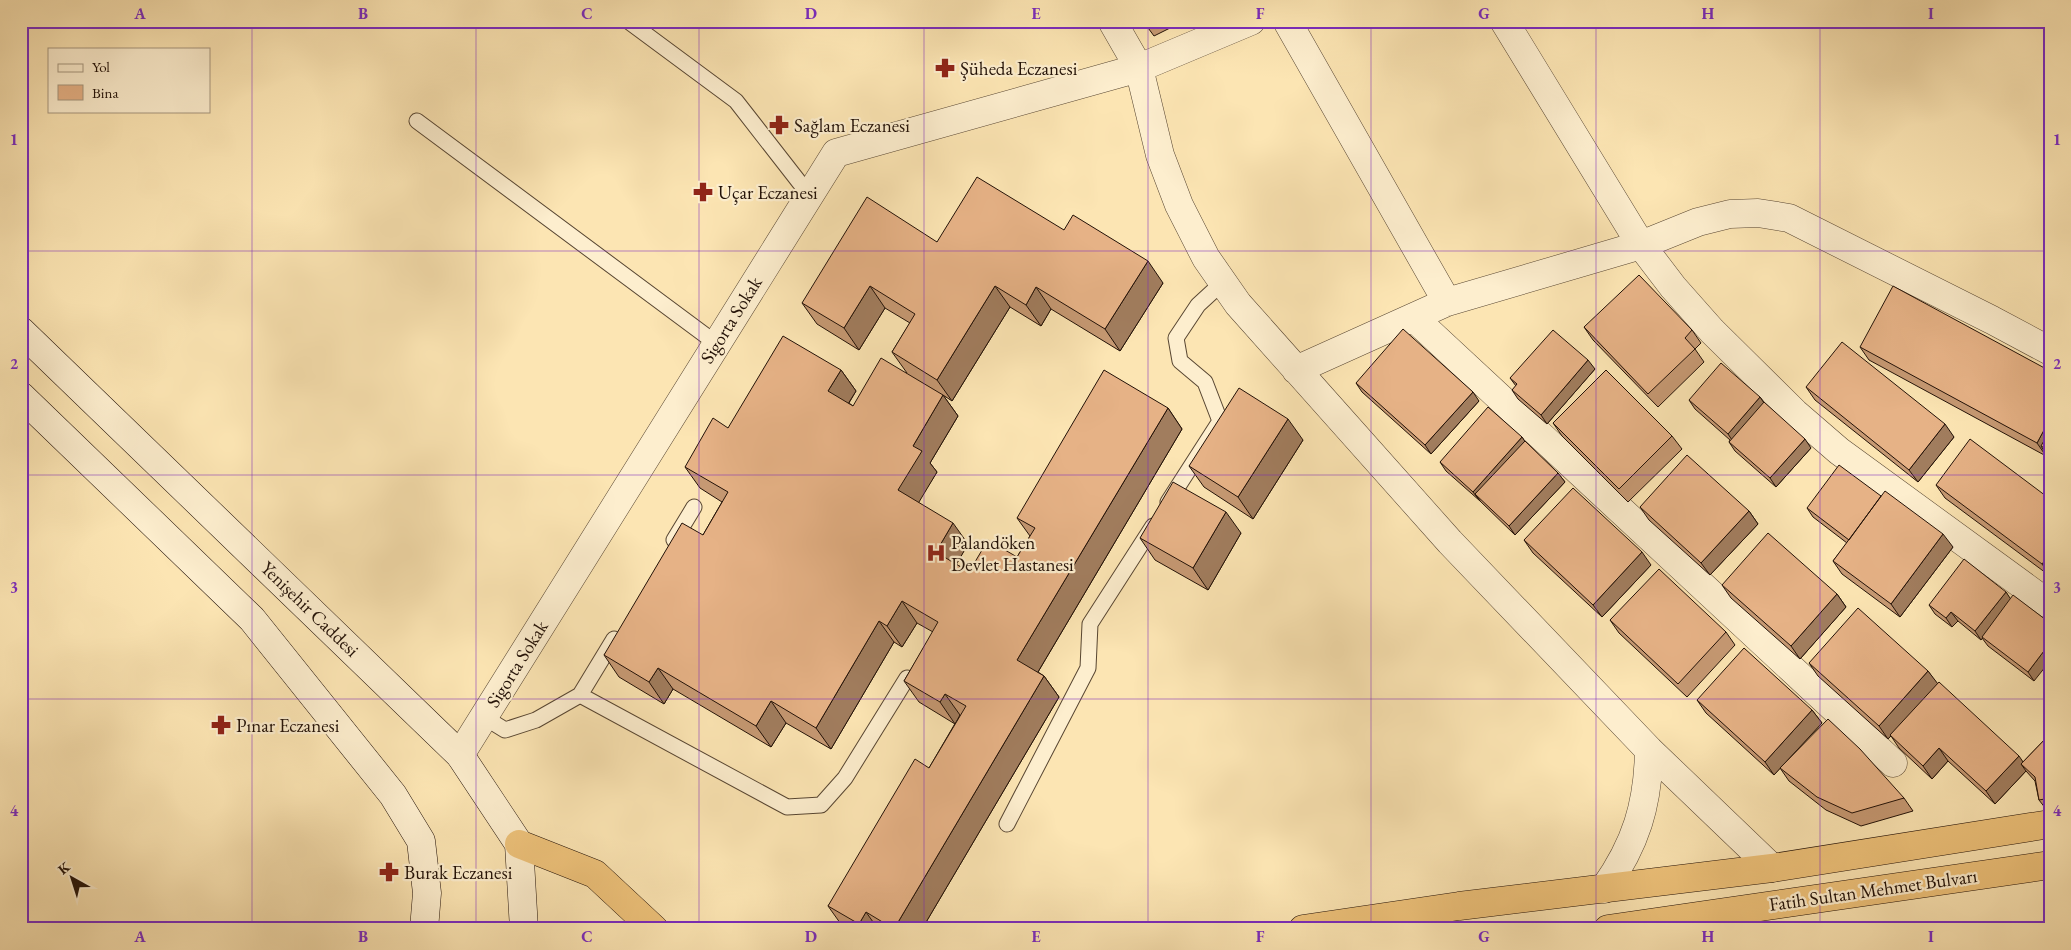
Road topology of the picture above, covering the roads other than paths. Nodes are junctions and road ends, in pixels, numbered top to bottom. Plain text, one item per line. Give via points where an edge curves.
1 (628, 21) edge
2 (1112, 21) edge
3 (1251, 21) edge
4 (1287, 21) edge
5 (1504, 21) edge
6 (1139, 68) junction
7 (417, 121) dead end
8 (810, 196) junction
9 (1641, 245) junction
10 (1223, 282) junction
11 (1447, 302) junction
12 (1414, 318) junction
13 (21, 331) edge
14 (717, 344) junction
15 (2050, 351) edge
16 (1296, 370) junction
17 (21, 396) edge
18 (694, 507) edge
19 (668, 550) edge
20 (2050, 605) edge
21 (621, 626) edge
22 (907, 678) edge
23 (580, 695) junction
24 (484, 717) junction
25 (1649, 750) junction
26 (460, 755) junction
27 (1893, 763) edge
28 (1008, 824) dead end
29 (2050, 824) edge
30 (519, 844) junction
31 (2050, 865) edge
32 (1772, 868) junction
33 (1604, 889) junction
34 (424, 929) edge
35 (524, 929) edge
36 (654, 929) edge
37 (1303, 929) edge
38 (1608, 929) edge

1 - 8 lane via 736,101
2 - 6 street
3 - 6 street, Sigorta Sokak
4 - 11 street
5 - 9 street
6 - 8 street, Sigorta Sokak via 836,153
6 - 10 street via 1160,155 1179,205 1206,258
7 - 14 lane
8 - 14 street, Sigorta Sokak
9 - 11 street
9 - 15 street via 1698,222 1730,214 1758,213 1788,218
9 - 20 street via 1712,331 1795,414 1838,450
10 - 16 street via 1238,304
10 - 28 lane via 1198,304 1176,338 1180,361 1205,382 1220,421 1090,624 1088,668
11 - 12 street
12 - 16 street
12 - 27 street
13 - 26 street, Yenişehir Caddesi
14 - 24 street, Sigorta Sokak
16 - 25 street via 1450,542
17 - 34 street via 252,619 393,795 421,841 427,893
18 - 19 lane
21 - 23 lane
22 - 23 lane via 845,778 821,805 788,807
23 - 24 lane via 536,720 505,730
24 - 26 street, Sigorta Sokak
25 - 32 street
25 - 33 street via 1644,804 1636,830 1624,858
26 - 30 street, Yenişehir Caddesi
29 - 32 highway
30 - 35 street
30 - 36 highway via 595,874
31 - 38 highway, Fatih Sultan Mehmet Bulvarı
32 - 33 highway
33 - 37 highway

